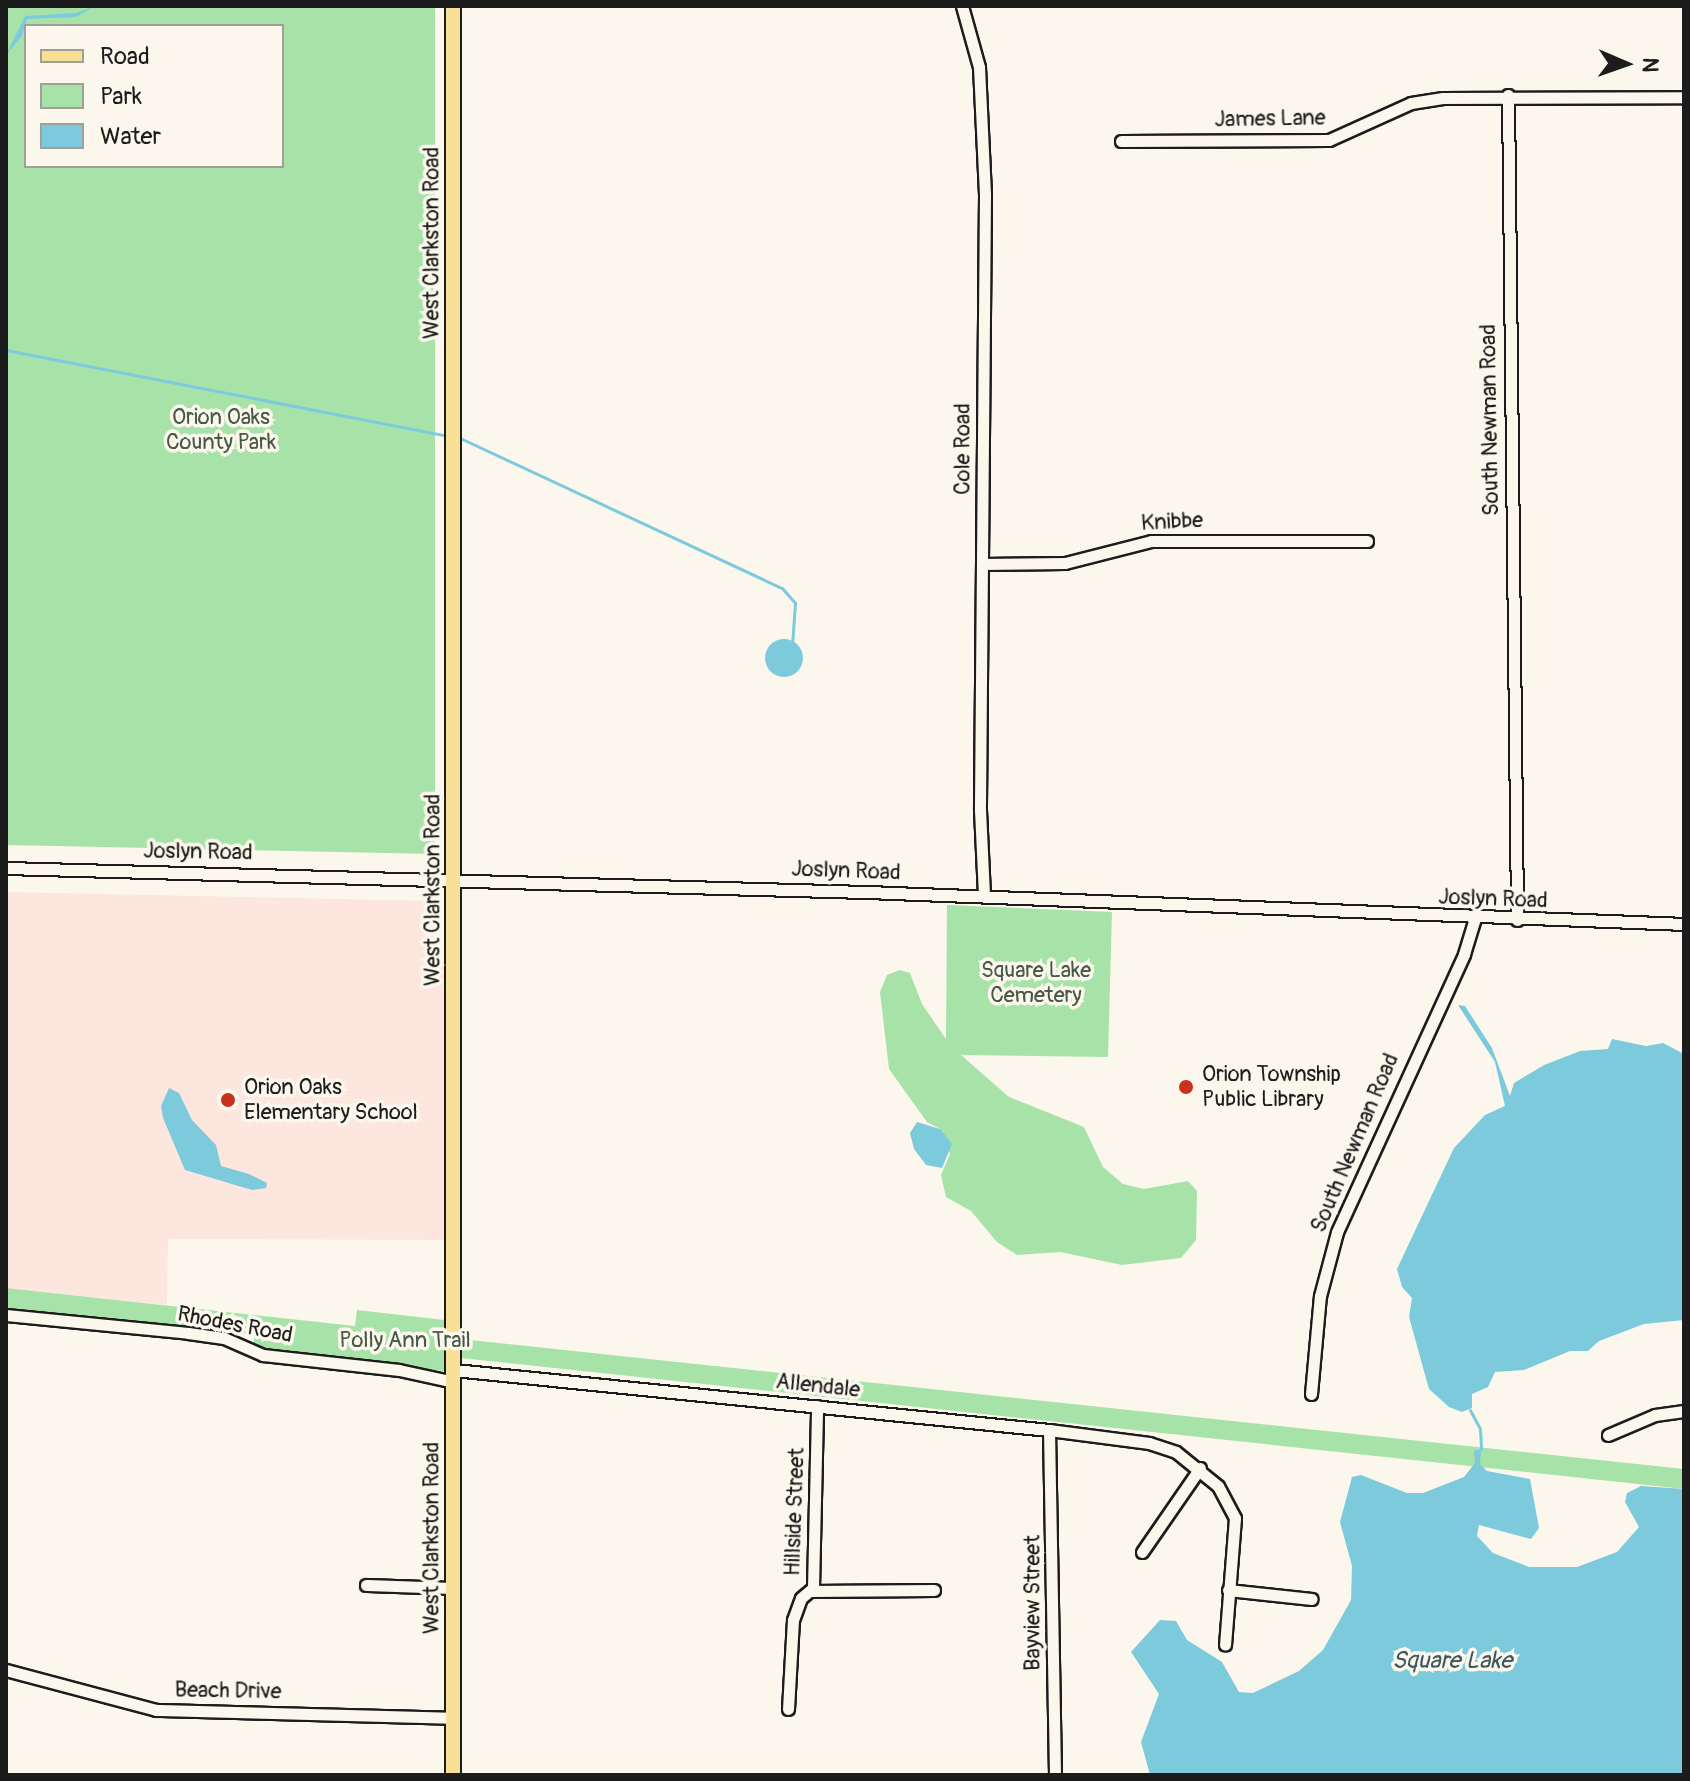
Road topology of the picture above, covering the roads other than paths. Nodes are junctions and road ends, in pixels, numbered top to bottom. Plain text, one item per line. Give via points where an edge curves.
1 (453, 6) edge
2 (962, 6) edge
3 (1508, 95) junction
4 (1684, 97) edge
5 (1121, 141) dead end
6 (1367, 541) dead end
7 (982, 564) junction
8 (6, 868) edge
9 (455, 879) junction
10 (984, 896) junction
11 (1475, 919) junction
12 (1517, 920) junction
13 (1684, 924) edge
14 (6, 1315) edge
15 (454, 1376) junction
16 (1311, 1394) dead end
17 (817, 1406) junction
18 (1684, 1411) edge
19 (1049, 1430) junction
20 (1608, 1435) dead end
21 (1200, 1468) junction
22 (1142, 1552) dead end
23 (366, 1585) dead end
24 (453, 1588) junction
25 (934, 1590) dead end
26 (1228, 1590) junction
27 (811, 1591) junction
28 (1312, 1599) dead end
29 (1225, 1645) dead end
30 (6, 1670) edge
31 (788, 1709) dead end
32 (454, 1718) junction
33 (453, 1775) edge
34 (1055, 1775) edge

1 - 9 main road, West Clarkston Road
2 - 7 street, Cole Road via 982,93
3 - 4 street
3 - 5 street, James Lane via 1411,103 1329,140
3 - 12 street, South Newman Road
6 - 7 street, Knibbe via 1151,541 1065,563
7 - 10 street, Cole Road
8 - 9 street, Joslyn Road
9 - 10 street, Joslyn Road
9 - 15 main road, West Clarkston Road
10 - 11 street, Joslyn Road
11 - 12 street, Joslyn Road
11 - 16 street, South Newman Road via 1464,954 1356,1180 1337,1232 1320,1296
12 - 13 street, Joslyn Road
14 - 15 street, Rhodes Road via 188,1333 224,1338 263,1355
15 - 17 street, Allendale
15 - 24 main road, West Clarkston Road
17 - 19 street, Allendale
17 - 27 street, Hillside Street
18 - 20 street via 1655,1415
19 - 21 street, Allendale via 1149,1443
19 - 34 street, Bayview Street
21 - 22 street
21 - 26 street, Allendale via 1223,1492 1235,1518
23 - 24 street
24 - 32 main road, West Clarkston Road
25 - 27 street
26 - 28 street
26 - 29 street, Allendale
27 - 31 street, Hillside Street via 801,1598 793,1620
30 - 32 street, Beach Drive via 156,1710
32 - 33 main road, West Clarkston Road

